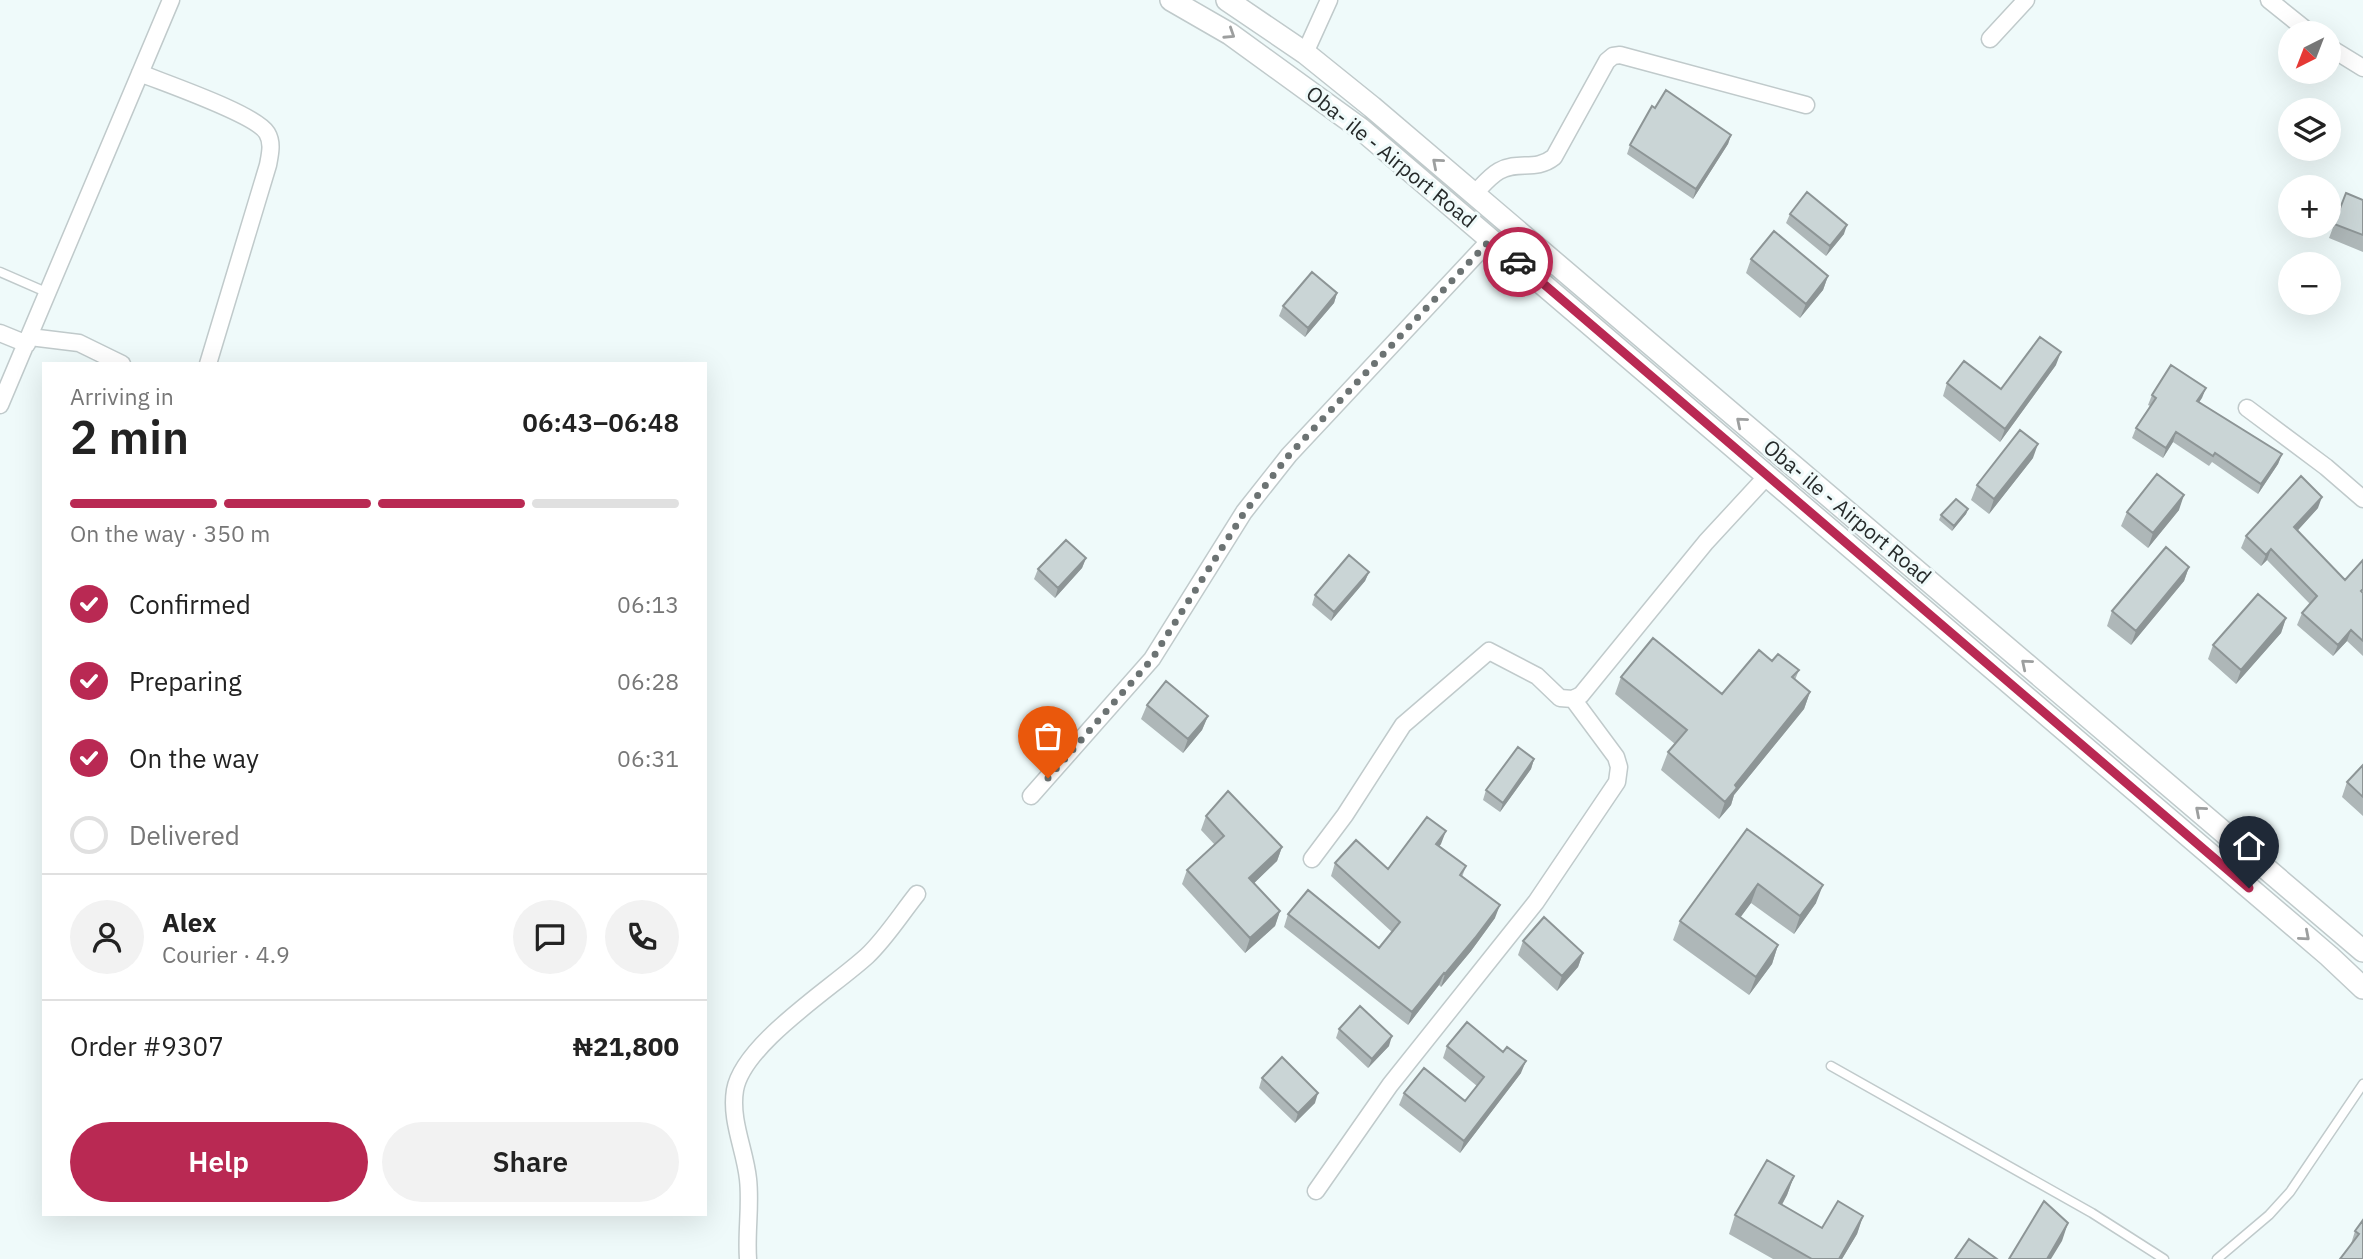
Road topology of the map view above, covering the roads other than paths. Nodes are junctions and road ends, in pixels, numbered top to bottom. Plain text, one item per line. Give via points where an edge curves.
1 (171, 0) edge
2 (1171, 0) edge
3 (1227, 0) edge
4 (1329, 0) edge
5 (2026, 0) edge
6 (2269, 0) edge
7 (2296, 21) edge
8 (1990, 39) dead end
9 (1305, 53) junction
10 (2342, 55) edge
11 (2363, 68) edge
12 (140, 73) junction
13 (1806, 105) dead end
14 (1474, 194) junction
15 (1491, 239) junction
16 (0, 272) edge
17 (46, 292) junction
18 (0, 333) edge
19 (28, 340) junction
20 (118, 362) edge
21 (209, 362) edge
22 (0, 405) edge
23 (2247, 408) dead end
24 (1767, 476) junction
25 (2363, 499) edge
26 (2002, 644) junction
27 (1987, 666) junction
28 (1573, 699) junction
29 (1031, 796) dead end
30 (1312, 859) dead end
31 (917, 894) dead end
32 (2363, 951) edge
33 (2363, 988) edge
34 (1831, 1066) dead end
35 (2363, 1084) edge
36 (1316, 1191) dead end
37 (748, 1259) edge
38 (2164, 1259) edge
39 (2217, 1259) edge

1 - 12 street
2 -> 15 main road, Oba- ile - Airport Road via 1230,34 1361,129
3 - 9 main road, Oba- ile - Airport Road
4 - 9 street
5 - 8 street
6 - 7 street
14 -> 9 main road, Oba- ile - Airport Road
10 - 11 street
12 - 17 street
12 - 21 street via 260,125 270,139 268,165
13 - 14 street via 1620,54 1607,61 1554,157 1535,166 1501,170
26 -> 14 main road, Oba- ile - Airport Road
15 - 24 main road, Oba- ile - Airport Road
15 - 29 street via 1289,455 1244,513 1152,659
16 - 17 lane
17 - 19 street
18 - 19 street
19 - 20 street via 79,344
19 - 22 street
23 - 25 street
24 - 27 main road, Oba- ile - Airport Road
24 - 28 street
26 - 27 main road
32 -> 26 main road, Oba- ile - Airport Road
27 -> 33 main road, Oba- ile - Airport Road
28 - 30 street via 1560,698 1537,676 1489,650 1403,725
28 - 36 street via 1616,757 1617,782 1536,902 1390,1085
31 - 37 street via 869,954 772,1035 735,1088 733,1106 748,1179
34 - 38 lane via 2092,1213
35 - 39 lane via 2290,1192

